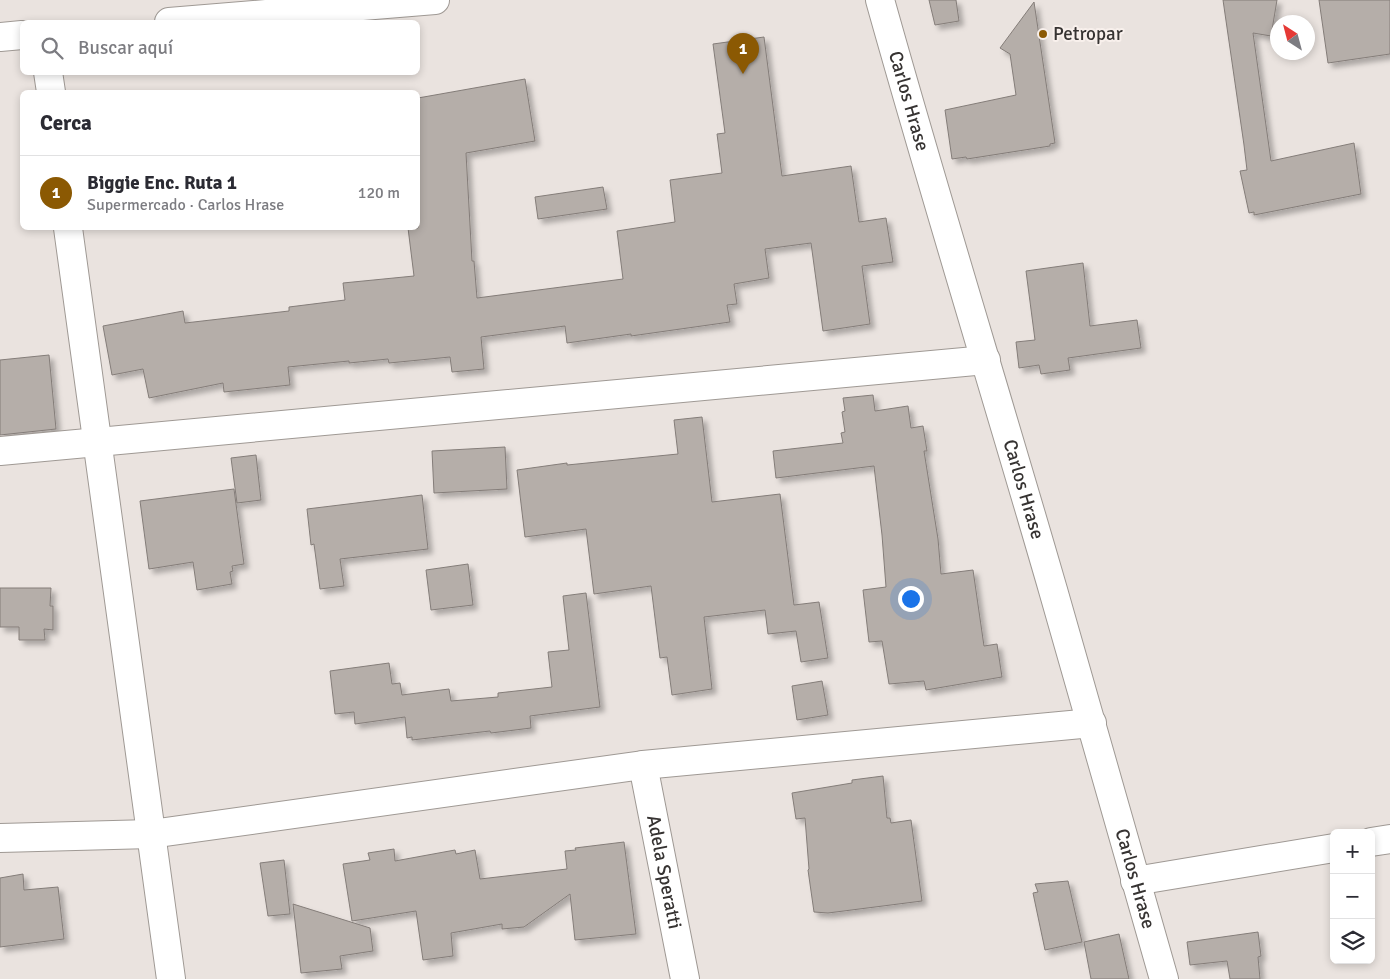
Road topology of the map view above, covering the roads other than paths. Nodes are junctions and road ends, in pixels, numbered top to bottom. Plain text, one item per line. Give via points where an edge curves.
1 (435, 0) edge
2 (880, 0) edge
3 (193, 20) edge
4 (20, 35) edge
5 (0, 37) edge
6 (48, 75) edge
7 (50, 90) edge
8 (68, 230) edge
9 (986, 360) junction
10 (96, 442) junction
11 (0, 451) edge
12 (1092, 723) junction
13 (643, 765) junction
14 (151, 834) junction
15 (0, 838) edge
16 (1390, 839) edge
17 (1375, 841) edge
18 (1330, 849) edge
19 (1135, 881) junction
20 (170, 979) edge
21 (685, 979) edge
22 (1164, 979) edge

1 - 3 street
2 - 9 street, Carlos Hrase
4 - 5 street
6 - 7 street
8 - 10 street
9 - 10 street
9 - 12 street, Carlos Hrase
10 - 11 street
10 - 14 street
12 - 13 street
12 - 19 street, Carlos Hrase
13 - 14 street
13 - 21 street, Adela Speratti
14 - 15 street
14 - 20 street
16 - 17 street
18 - 19 street
19 - 22 street, Carlos Hrase

